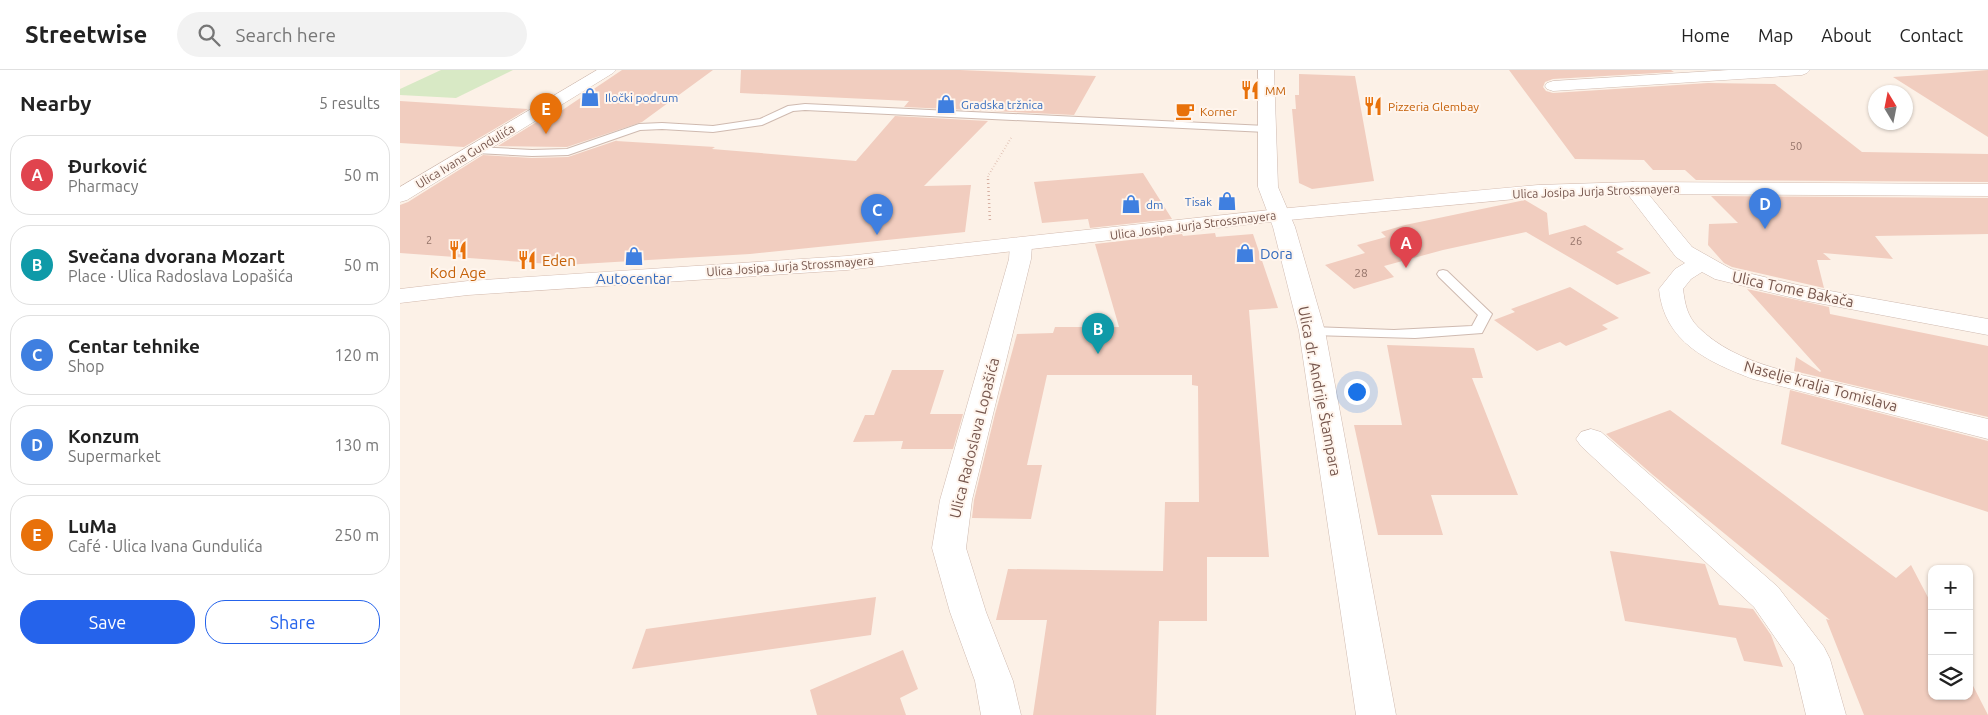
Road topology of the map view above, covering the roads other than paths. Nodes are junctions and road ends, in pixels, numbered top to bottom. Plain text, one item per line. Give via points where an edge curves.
1 (608, 70) edge
2 (1266, 70) edge
3 (1802, 70) edge
4 (1553, 86) dead end
5 (1266, 128) junction
6 (476, 150) junction
7 (1633, 188) junction
8 (1988, 190) edge
9 (400, 196) edge
10 (1278, 215) junction
11 (1006, 246) junction
12 (1701, 263) junction
13 (1443, 274) dead end
14 (400, 296) edge
15 (1988, 327) edge
16 (1312, 331) junction
17 (1988, 429) edge
18 (1591, 439) dead end
19 (1001, 715) edge
20 (1376, 715) edge
21 (1826, 715) edge

1 - 6 street, Ulica Ivana Gundulića
2 - 5 street, Ulica dr. Andrije Štampara
3 - 4 street
5 - 6 lane via 805,107 791,108 762,122 713,129 639,128 568,152
5 - 10 street, Ulica dr. Andrije Štampara via 1268,187
6 - 9 street, Ulica Ivana Gundulića
7 - 8 street, Ulica Josipa Jurja Strossmayera
7 - 10 street, Ulica Josipa Jurja Strossmayera via 1538,191
7 - 12 street, Ulica Tome Bakača via 1684,252
10 - 11 street, Ulica Josipa Jurja Strossmayera
10 - 16 street, Ulica dr. Andrije Štampara
11 - 14 street, Ulica Josipa Jurja Strossmayera via 847,263 468,288
11 - 19 street, Ulica Radoslava Lopašića via 1020,260 956,500 949,548 968,612 994,681
12 - 15 street, Ulica Tome Bakača via 1723,274 1802,293
12 - 17 street, Naselje kralja Tomislava via 1683,274 1671,289 1674,311 1682,325 1700,341 1733,362 1762,374
13 - 16 lane via 1485,314 1476,330 1437,334
16 - 20 street, Ulica dr. Andrije Štampara
18 - 21 street via 1766,597 1811,659

